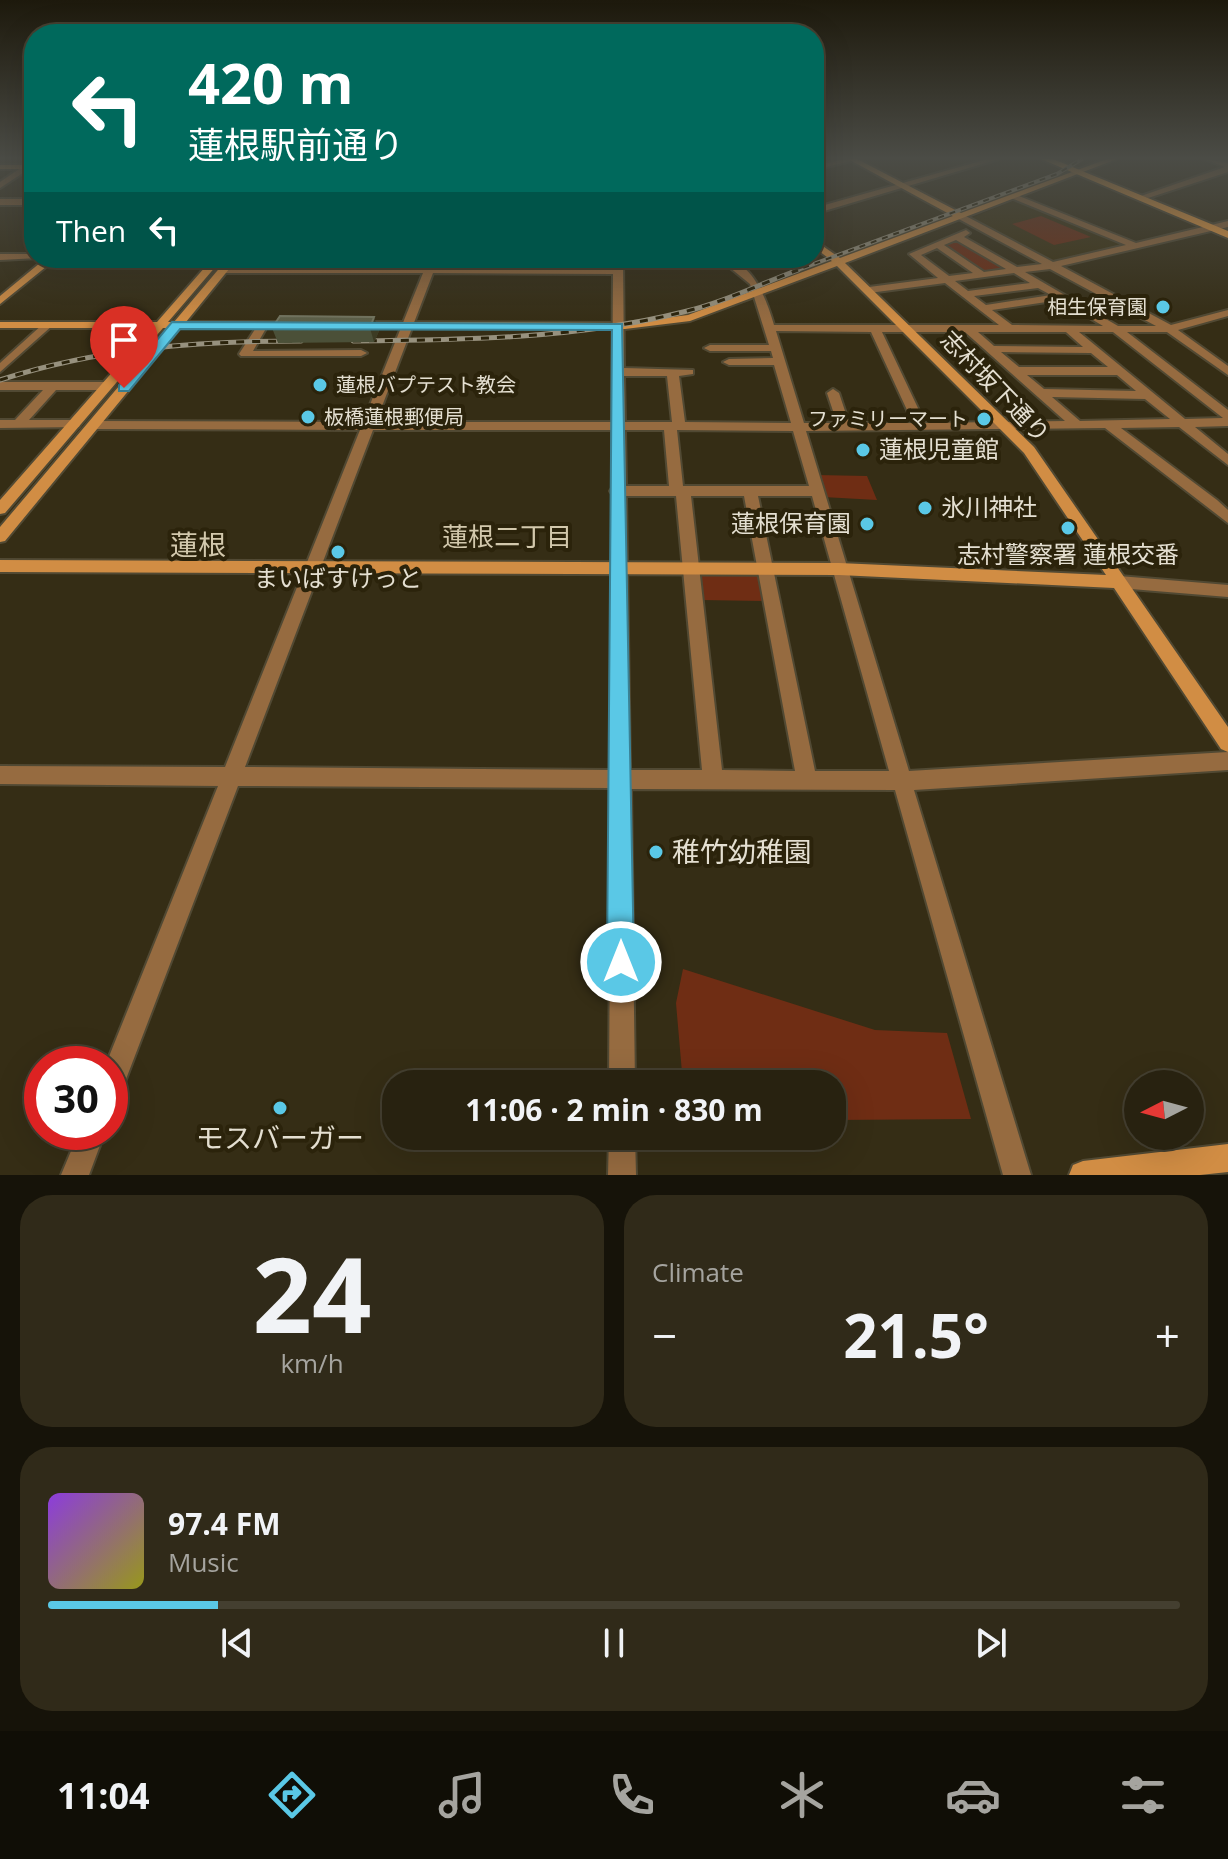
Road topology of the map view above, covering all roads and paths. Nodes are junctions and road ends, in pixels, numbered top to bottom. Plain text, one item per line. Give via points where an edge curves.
1 (956, 214) edge
2 (966, 214) edge
3 (1058, 214) edge
4 (1185, 214) edge
5 (1186, 214) edge
6 (960, 216) junction
7 (980, 227) junction
8 (1224, 230) edge
9 (956, 236) junction
10 (937, 244) junction
11 (1136, 246) junction
12 (824, 251) edge
13 (0, 257) edge
14 (24, 257) edge
15 (839, 262) junction
16 (1051, 266) junction
17 (40, 268) edge
18 (216, 268) edge
19 (217, 268) edge
20 (293, 268) edge
21 (735, 268) edge
22 (824, 268) edge
23 (824, 268) edge
24 (329, 270) joint
25 (429, 270) junction
26 (618, 271) joint
27 (1014, 271) junction
28 (982, 275) junction
29 (950, 279) junction
30 (1038, 285) junction
31 (869, 290) junction
32 (759, 293) junction
33 (968, 294) junction
34 (1061, 297) junction
35 (0, 301) edge
36 (985, 308) junction
37 (1228, 313) edge
38 (0, 325) edge
39 (48, 325) junction
40 (160, 325) junction
41 (177, 325) junction
42 (263, 325) junction
43 (307, 325) edge
44 (347, 325) edge
45 (408, 326) junction
46 (618, 326) junction
47 (770, 328) junction
48 (875, 328) junction
49 (908, 329) junction
50 (968, 329) junction
51 (1010, 329) junction
52 (1069, 329) junction
53 (1115, 329) junction
54 (1170, 329) junction
55 (710, 348) dead end
56 (991, 349) junction
57 (1094, 350) junction
58 (361, 353) dead end
59 (777, 355) junction
60 (729, 362) dead end
61 (0, 369) edge
62 (1015, 371) junction
63 (1121, 371) junction
64 (1228, 371) edge
65 (618, 372) junction
66 (673, 372) junction
67 (689, 372) dead end
68 (0, 386) edge
69 (53, 386) junction
70 (107, 386) junction
71 (833, 393) dead end
72 (1041, 393) junction
73 (1150, 395) junction
74 (1228, 416) edge
75 (1228, 422) edge
76 (1183, 423) junction
77 (0, 424) edge
78 (18, 424) junction
79 (74, 424) junction
80 (1076, 424) junction
81 (1107, 424) junction
82 (93, 425) junction
83 (368, 425) junction
84 (618, 426) junction
85 (674, 426) junction
86 (798, 426) junction
87 (844, 426) junction
88 (1007, 426) junction
89 (921, 427) junction
90 (1228, 461) edge
91 (617, 491) junction
92 (680, 491) junction
93 (750, 491) junction
94 (816, 491) junction
95 (0, 509) edge
96 (1228, 518) edge
97 (0, 537) edge
98 (0, 566) edge
99 (314, 567) junction
100 (619, 568) junction
101 (694, 568) junction
102 (765, 568) junction
103 (839, 569) junction
104 (1119, 582) junction
105 (1228, 591) edge
106 (1228, 743) edge
107 (1228, 761) edge
108 (0, 775) edge
109 (232, 778) junction
110 (713, 779) junction
111 (620, 780) junction
112 (807, 780) junction
113 (901, 781) junction
114 (126, 1046) edge
115 (622, 1070) edge
116 (85, 1150) edge
117 (622, 1150) edge
118 (1228, 1158) edge
119 (75, 1175) edge
120 (622, 1175) edge
121 (1017, 1175) edge
122 (1083, 1175) edge

1 - 6 street
2 - 6 street
3 - 11 street
4 - 8 main road
5 - 8 main road
6 - 7 street
6 - 15 street
7 - 9 street
7 - 16 street
8 - 11 street
9 - 10 street
9 - 27 street
10 - 28 street
10 - 29 street via 914,254
11 - 16 street
12 - 15 street, 志村坂下通り
13 - 14 street
15 - 23 street
15 - 31 street, 志村坂下通り
16 - 27 street
16 - 54 street
17 - 35 street
18 - 40 street
19 - 41 street
20 - 24 street
21 - 32 street
22 - 32 street
24 - 25 street
25 - 26 street
25 - 45 street
26 - 46 street
27 - 28 street
27 - 30 street
28 - 29 street
29 - 31 street
29 - 33 street
30 - 33 street
30 - 34 street
31 - 49 street, 志村坂下通り
32 - 46 street via 690,318
32 - 47 street
33 - 36 street
34 - 36 street
34 - 53 street
36 - 51 street
37 - 54 street
38 - 39 street
39 - 40 street
39 - 61 street
40 - 41 street
40 - 70 street
41 - 42 street
41 - 82 street
42 - 43 street
42 - 58 street via 245,354
44 - 45 street
45 - 46 street
45 - 83 street
46 - 65 street
47 - 48 street
47 - 59 street
48 - 49 street
48 - 89 street
49 - 50 street
49 - 88 street, 志村坂下通り
50 - 51 street
50 - 56 street
51 - 52 street
52 - 53 street
52 - 57 street
53 - 54 street
53 - 74 street
54 - 64 street
55 - 59 street
56 - 57 street
56 - 62 street
57 - 63 street
59 - 60 street
59 - 86 street
62 - 63 street
62 - 72 street
63 - 73 street
65 - 66 street
65 - 84 street
66 - 67 street
66 - 85 street
68 - 69 street
69 - 70 street
69 - 78 street
70 - 79 street
71 - 87 street
72 - 73 street
72 - 80 street
73 - 76 street
75 - 76 street
76 - 81 street
76 - 90 street
77 - 78 street
78 - 79 street
79 - 95 street
80 - 81 street
80 - 88 street
81 - 96 street
82 - 83 street
82 - 97 street
83 - 84 street
83 - 99 street
84 - 85 street
84 - 91 street
85 - 86 street
85 - 92 street
86 - 87 street
86 - 94 street
87 - 89 street
88 - 89 street
88 - 104 street, 志村坂下通り
91 - 92 street
91 - 100 street
92 - 93 street
92 - 101 street
93 - 94 street
93 - 102 street
94 - 103 street
98 - 99 street
99 - 100 street
99 - 109 street
100 - 101 street
100 - 111 street
101 - 102 street
101 - 110 street
102 - 103 street
102 - 112 street
103 - 104 street
103 - 113 street
104 - 105 street
104 - 106 street, 志村坂下通り
107 - 113 street
108 - 109 street
109 - 111 street
109 - 114 street
110 - 111 street
110 - 112 street
111 - 115 street
112 - 113 street
113 - 121 street
116 - 119 street
117 - 120 street
118 - 122 street

